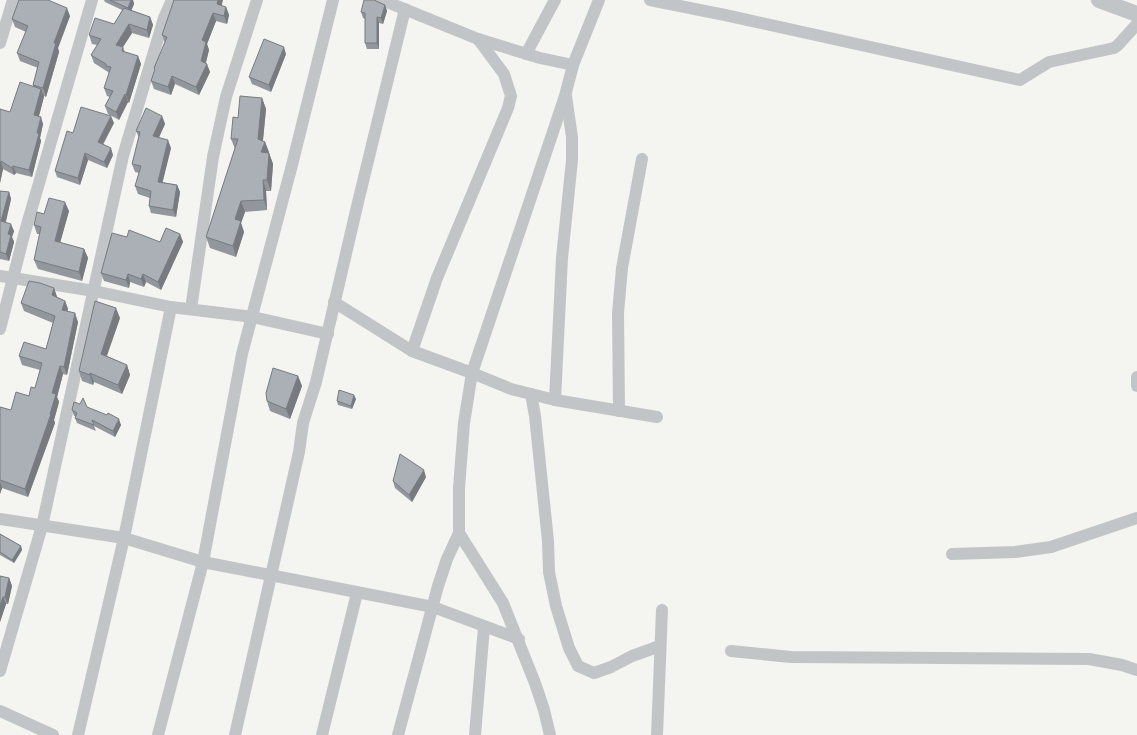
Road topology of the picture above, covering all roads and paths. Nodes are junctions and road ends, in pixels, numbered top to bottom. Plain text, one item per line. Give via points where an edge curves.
1 (12, 0) edge
2 (92, 0) edge
3 (172, 0) edge
4 (257, 0) edge
5 (333, 0) edge
6 (382, 0) edge
7 (555, 0) edge
8 (599, 0) edge
9 (650, 0) edge
10 (1099, 0) edge
11 (401, 5) edge
12 (1137, 14) edge
13 (1137, 24) edge
14 (478, 38) junction
15 (0, 43) edge
16 (526, 54) junction
17 (573, 65) junction
18 (566, 93) junction
19 (642, 159) dead end
20 (0, 276) edge
21 (14, 278) junction
22 (94, 291) junction
23 (334, 302) junction
24 (171, 307) junction
25 (191, 309) junction
26 (253, 317) junction
27 (0, 329) edge
28 (328, 334) junction
29 (412, 351) junction
30 (472, 373) junction
31 (1137, 377) edge
32 (1137, 386) edge
33 (530, 394) junction
34 (555, 400) junction
35 (619, 411) junction
36 (657, 417) dead end
37 (1137, 518) edge
38 (0, 519) edge
39 (42, 526) junction
40 (459, 533) junction
41 (124, 538) junction
42 (952, 554) dead end
43 (203, 562) junction
44 (270, 574) junction
45 (357, 593) junction
46 (433, 607) junction
47 (662, 610) dead end
48 (484, 626) junction
49 (518, 639) junction
50 (660, 646) junction
51 (731, 651) dead end
52 (1137, 670) edge
53 (0, 671) edge
54 (0, 711) edge
55 (52, 735) edge
56 (78, 735) edge
57 (158, 735) edge
58 (235, 735) edge
59 (322, 735) edge
60 (398, 735) edge
61 (475, 735) edge
62 (550, 735) edge
63 (657, 735) edge

1 - 15 street
2 - 21 street
3 - 22 street via 123,156
4 - 25 street via 224,106 213,157
5 - 26 street
6 - 11 street
7 - 16 street
8 - 17 street
9 - 13 street via 1020,80 1049,62 1114,48
10 - 12 street
11 - 14 street
11 - 23 street
14 - 16 street
14 - 29 street via 504,74 511,96 437,278
16 - 17 street
17 - 18 street
18 - 30 street
18 - 34 street via 572,160 562,258
19 - 35 street via 622,268 618,313
20 - 21 street
21 - 22 street
21 - 27 street
22 - 24 street
22 - 39 street
23 - 28 street
23 - 29 street
24 - 25 street
24 - 41 street
25 - 26 street
26 - 28 street
26 - 43 street via 242,354
28 - 44 street via 303,422
29 - 30 street
30 - 33 street
30 - 40 street via 464,424
31 - 32 street
33 - 34 street
33 - 50 street via 536,426 549,572 556,606 578,666 594,673
34 - 35 street
35 - 36 street
37 - 42 street via 1051,547
38 - 39 street
39 - 41 street
39 - 53 street
40 - 46 street via 447,559
40 - 49 street via 504,603
41 - 43 street
41 - 56 street
43 - 44 street
43 - 57 street
44 - 45 street
44 - 58 street
45 - 46 street
45 - 59 street
46 - 48 street
46 - 60 street
47 - 50 street
48 - 49 street
48 - 61 street
49 - 62 street
50 - 63 street
51 - 52 street via 791,656 1089,659
54 - 55 street

